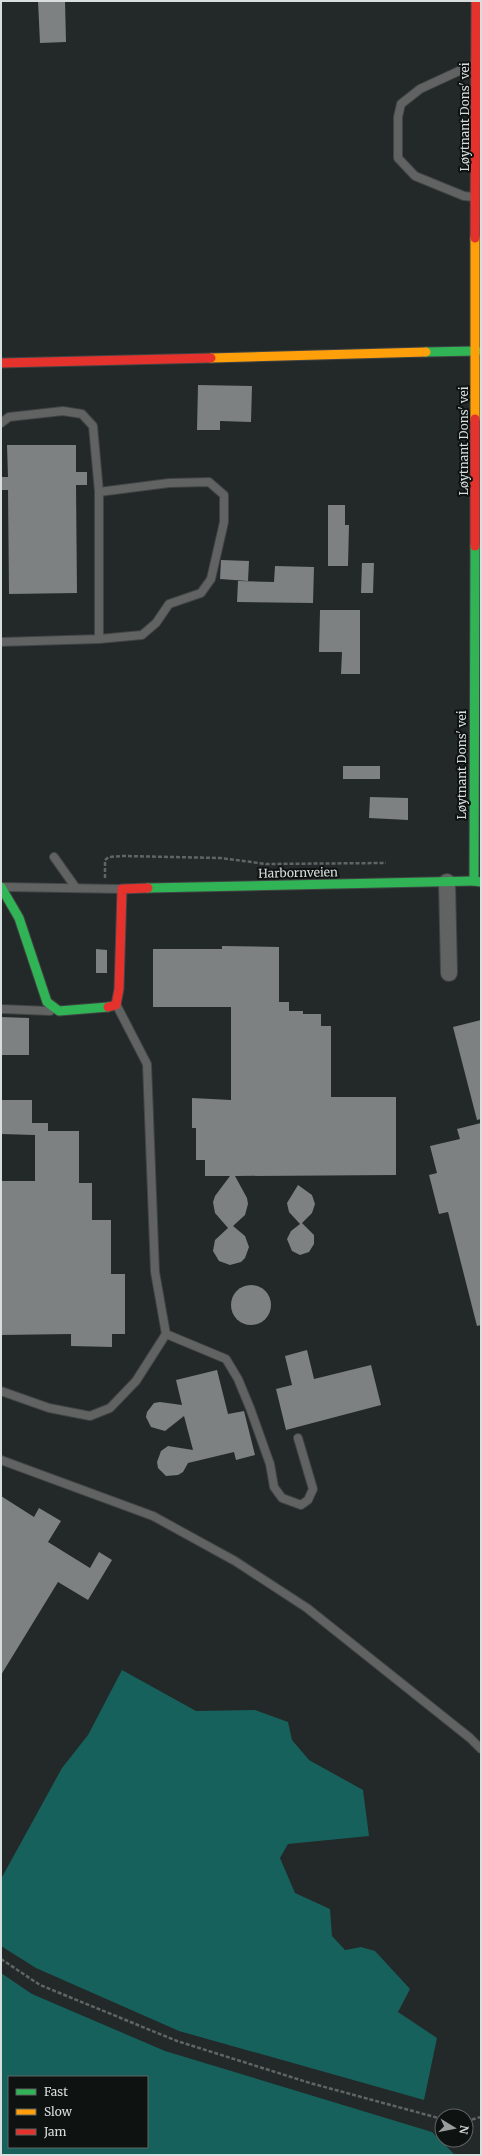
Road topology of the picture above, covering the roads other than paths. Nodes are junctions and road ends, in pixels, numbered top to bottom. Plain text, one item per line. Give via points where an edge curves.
1 (476, 1) edge
2 (476, 63) junction
3 (477, 198) junction
4 (477, 351) junction
5 (1, 363) edge
6 (1, 423) edge
7 (99, 492) junction
8 (99, 639) junction
9 (1, 642) edge
10 (54, 857) dead end
11 (448, 882) junction
12 (478, 882) edge
13 (1, 887) edge
14 (76, 888) junction
15 (122, 889) junction
16 (449, 973) dead end
17 (116, 1005) junction
18 (1, 1009) edge
19 (59, 1011) junction
20 (166, 1334) junction
21 (1, 1391) edge
22 (298, 1438) dead end
23 (1, 1460) edge
24 (481, 1750) edge

1 - 2 main road, Løytnant Dons' vei
2 - 3 main road, Løytnant Dons' vei
2 - 3 lane via 420,90 401,104 398,117 398,158 415,176 464,196
3 - 4 main road, Løytnant Dons' vei
4 - 5 main road
4 - 12 main road, Løytnant Dons' vei
6 - 7 lane via 9,417 63,411 82,414 93,426
7 - 8 lane
7 - 8 lane via 170,483 209,482 224,495 224,515 211,579 201,593 169,604 156,623 142,634
8 - 9 lane
10 - 14 lane
11 - 12 main road, Harbornveien
11 - 15 main road, Harbornveien
11 - 16 street
13 - 14 lane
13 - 19 main road via 19,918 47,1002
14 - 15 lane
15 - 17 main road via 119,989
17 - 19 main road via 99,1009
17 - 20 lane via 147,1064 155,1272
18 - 19 lane
20 - 21 lane via 136,1381 110,1408 90,1416 49,1408
20 - 22 lane via 226,1359 250,1408 270,1464 274,1487 282,1498 301,1505 308,1500 313,1489
23 - 24 lane via 153,1516 235,1561 307,1608 470,1738

